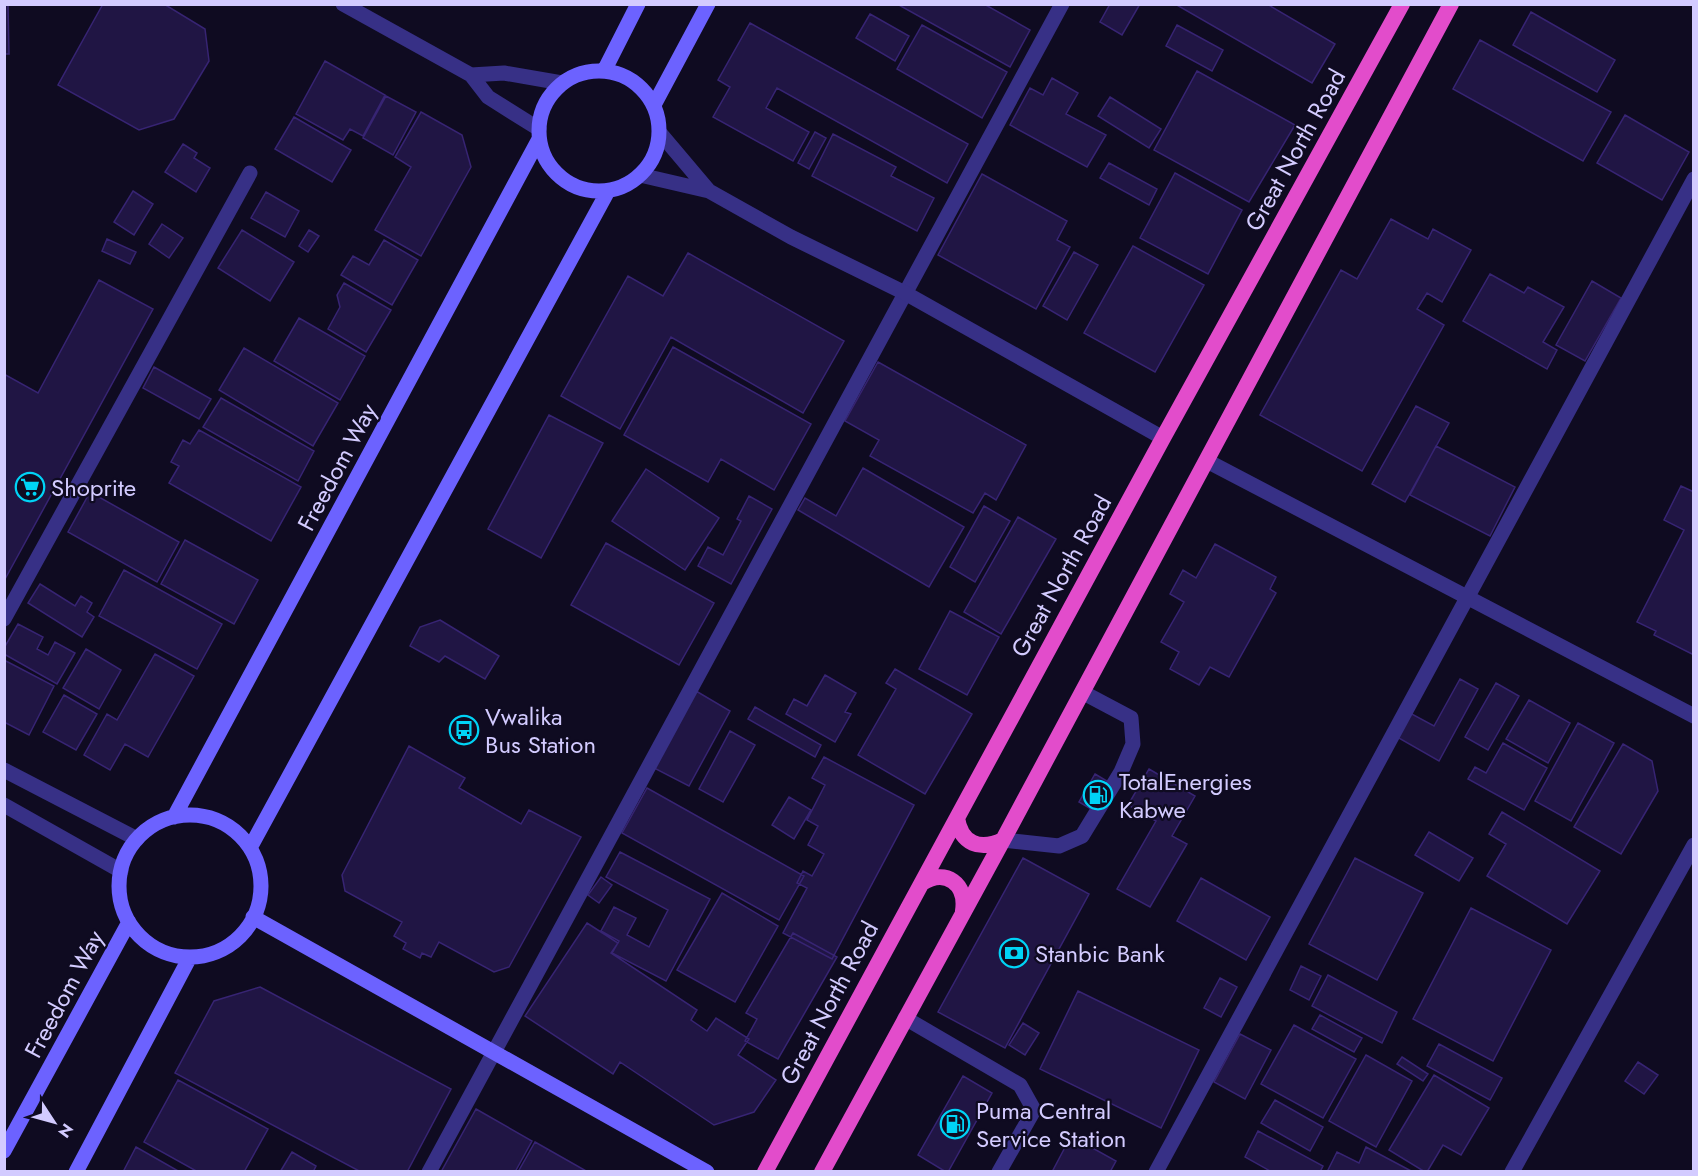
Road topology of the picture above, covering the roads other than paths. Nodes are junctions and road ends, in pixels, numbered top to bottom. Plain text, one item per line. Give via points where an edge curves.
1 (343, 4) edge
2 (638, 4) edge
3 (708, 4) edge
4 (1062, 4) edge
5 (1402, 4) edge
6 (1451, 4) edge
7 (604, 70) junction
8 (471, 75) junction
9 (562, 83) junction
10 (654, 105) junction
11 (660, 133) junction
12 (539, 134) junction
13 (250, 173) dead end
14 (640, 175) junction
15 (1694, 179) edge
16 (608, 191) junction
17 (709, 191) junction
18 (905, 293) junction
19 (1163, 438) junction
20 (1207, 461) junction
21 (1467, 597) junction
22 (4, 619) edge
23 (1082, 692) junction
24 (1694, 716) edge
25 (4, 770) edge
26 (4, 805) edge
27 (174, 817) junction
28 (957, 818) junction
29 (137, 839) junction
30 (1003, 840) junction
31 (1694, 845) edge
32 (250, 848) junction
33 (121, 871) junction
34 (922, 883) junction
35 (963, 911) junction
36 (253, 917) junction
37 (129, 922) junction
38 (190, 957) junction
39 (905, 1018) junction
40 (494, 1052) junction
41 (4, 1151) edge
42 (76, 1172) edge
43 (429, 1172) edge
44 (707, 1172) edge
45 (765, 1172) edge
46 (822, 1172) edge
47 (999, 1172) edge
48 (1156, 1172) edge
49 (1512, 1172) edge

1 - 8 street
2 - 7 main road
3 - 10 main road
4 - 18 street
5 - 19 highway, Great North Road
6 - 20 highway
7 - 9 main road via 575,75
7 - 10 main road via 633,81
8 - 9 street via 504,73
8 - 12 street via 488,98
9 - 12 main road via 545,103
10 - 11 main road
11 - 14 main road via 650,163
11 - 17 street
12 - 16 main road via 543,154 562,179 576,187
12 - 27 main road, Freedom Way
13 - 22 street
14 - 16 main road
14 - 17 street
15 - 21 street
16 - 32 main road
17 - 18 street
18 - 19 street
18 - 40 street
19 - 28 highway, Great North Road
20 - 21 street
20 - 23 highway
21 - 24 street
21 - 48 street
23 - 30 highway
23 - 30 street via 1131,718 1133,744 1121,772 1082,836 1059,846
25 - 29 street
26 - 33 street
27 - 29 main road via 158,823
27 - 32 main road via 209,817 239,834
28 - 30 highway via 964,837 973,843 992,845
28 - 34 highway, Great North Road
29 - 33 main road
30 - 35 highway
31 - 49 street
32 - 36 main road via 261,882
33 - 37 main road via 121,902
34 - 35 highway via 937,876 952,881 963,894
34 - 45 highway, Great North Road
35 - 39 highway
36 - 38 main road via 228,946
36 - 40 main road
37 - 38 main road via 154,948
37 - 41 main road, Freedom Way
38 - 42 main road
39 - 46 highway
39 - 47 street via 1020,1084 1034,1110
40 - 43 street
40 - 44 main road

